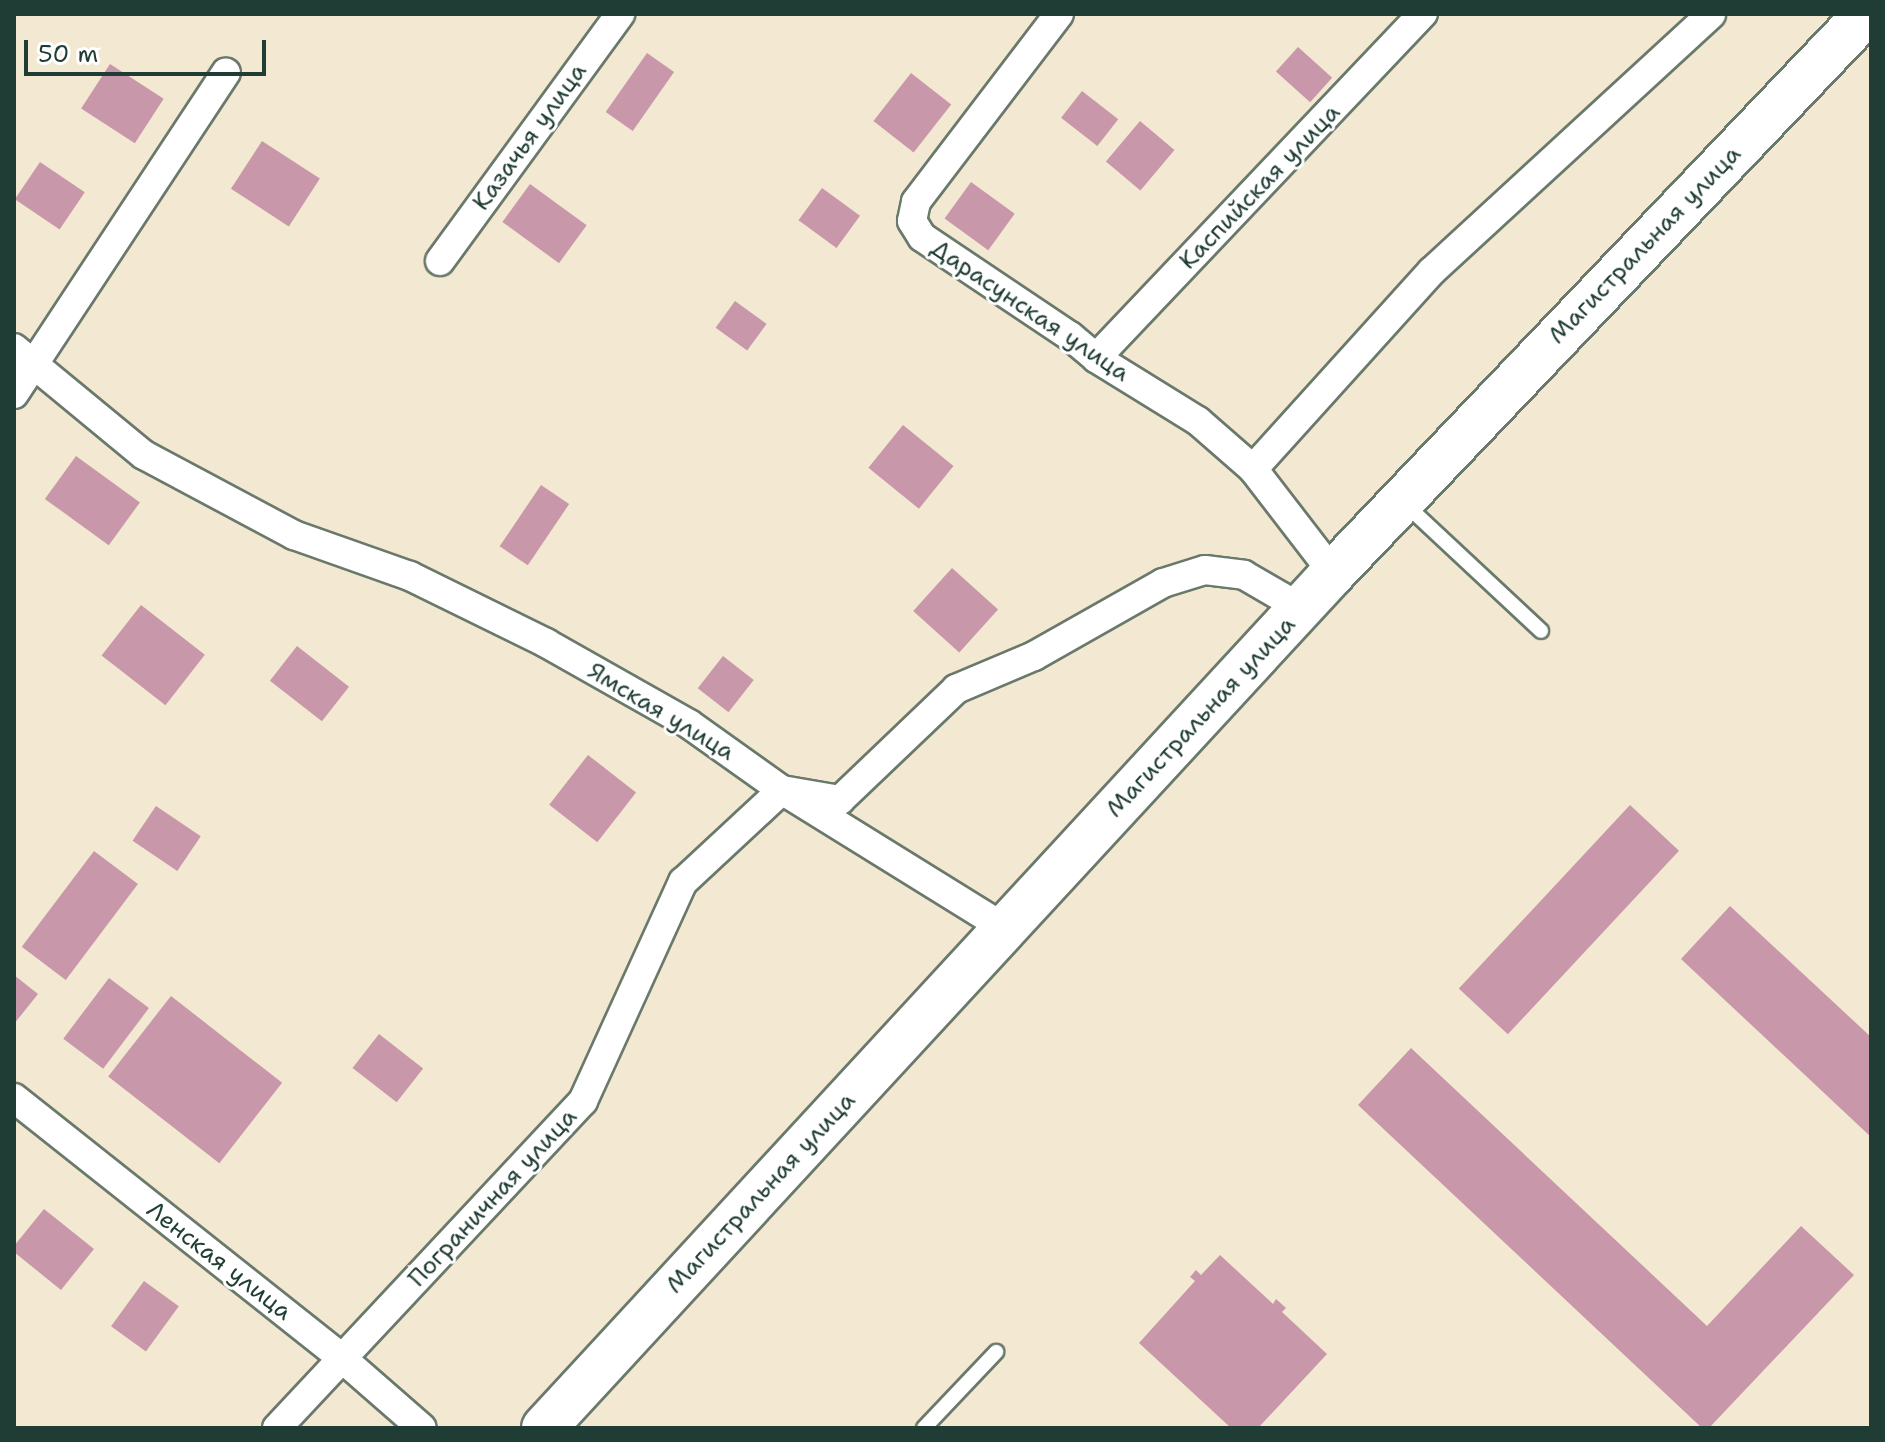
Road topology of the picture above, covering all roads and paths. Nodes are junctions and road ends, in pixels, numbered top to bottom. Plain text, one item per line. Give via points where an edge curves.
1 (620, 14) edge
2 (1059, 14) edge
3 (1423, 14) edge
4 (1711, 14) edge
5 (1866, 14) edge
6 (226, 73) dead end
7 (440, 261) dead end
8 (25, 356) edge
9 (1096, 358) junction
10 (14, 394) edge
11 (1253, 469) junction
12 (1402, 501) junction
13 (1333, 573) junction
14 (1301, 608) junction
15 (1541, 631) dead end
16 (782, 790) junction
17 (1006, 929) junction
18 (14, 1098) edge
19 (996, 1352) dead end
20 (344, 1360) junction
21 (277, 1428) edge
22 (422, 1428) edge
23 (544, 1428) edge
24 (924, 1428) edge

1 - 7 street, Казачья улица
2 - 9 street, Дарасунская улица via 916,202 912,221 922,237
3 - 9 street, Каспийская улица
4 - 11 street via 1432,271
5 - 12 main road, Магистральная улица
6 - 8 street
8 - 10 street
8 - 16 street, Ямская улица via 144,455 294,535 410,576 546,643 689,724
9 - 11 street, Дарасунская улица via 1198,421
11 - 13 street, Дарасунская улица
12 - 13 main road, Магистральная улица
12 - 15 lane
13 - 14 main road, Магистральная улица
14 - 16 street, Ямская улица via 1244,575 1205,570 1163,583 1034,656 956,689 840,800
14 - 17 main road, Магистральная улица
16 - 17 street
16 - 20 street, Пограничная улица via 683,882 583,1101
17 - 23 main road, Магистральная улица
18 - 20 street, Ленская улица
19 - 24 lane
20 - 21 street, Пограничная улица
20 - 22 street, Ленская улица

